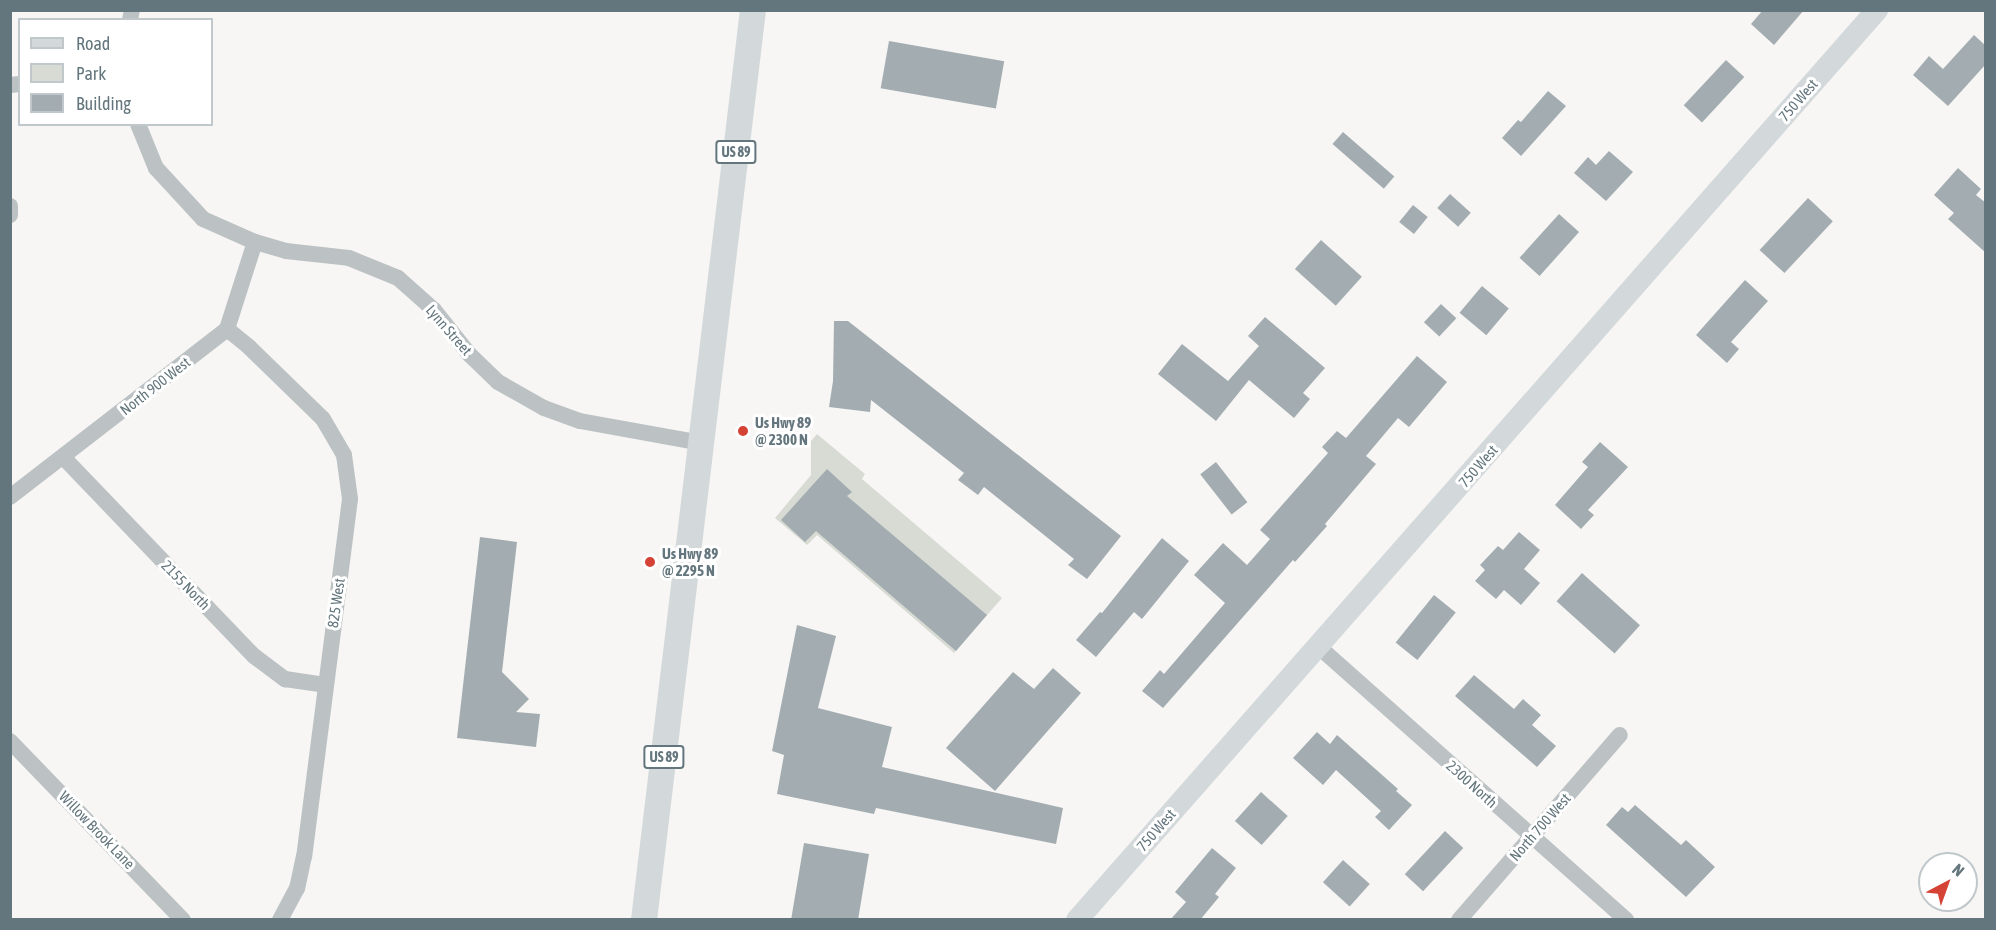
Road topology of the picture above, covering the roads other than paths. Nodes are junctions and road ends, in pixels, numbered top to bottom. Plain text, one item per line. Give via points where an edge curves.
1 (753, 10) edge
2 (1877, 10) edge
3 (139, 126) edge
4 (10, 206) edge
5 (10, 215) edge
6 (255, 242) junction
7 (226, 329) junction
8 (701, 442) junction
9 (64, 458) junction
10 (10, 497) edge
11 (1319, 647) junction
12 (325, 685) junction
13 (1620, 735) dead end
14 (10, 741) edge
15 (1531, 837) junction
16 (183, 920) edge
17 (280, 920) edge
18 (644, 920) edge
19 (1077, 920) edge
20 (1459, 920) edge
21 (1626, 920) edge

1 - 8 main road, US 89
2 - 11 street, 750 West
3 - 6 street, Lynn Street via 156,168 178,195 203,219
4 - 5 street
6 - 7 street
6 - 8 street, Lynn Street via 349,258 398,278 434,310 469,354 498,382 544,408 580,421
7 - 9 street, North 900 West
7 - 12 street, 825 West via 323,419 344,455 350,499
8 - 18 main road, US 89
9 - 10 street, North 900 West
9 - 12 street, 2155 North via 254,656 285,679
11 - 15 street, 2300 North
11 - 19 street, 750 West
12 - 17 street, 825 West via 304,856 297,888
13 - 15 street, North 700 West
14 - 16 street, Willow Brook Lane
15 - 20 street, North 700 West
15 - 21 street, 2300 North

